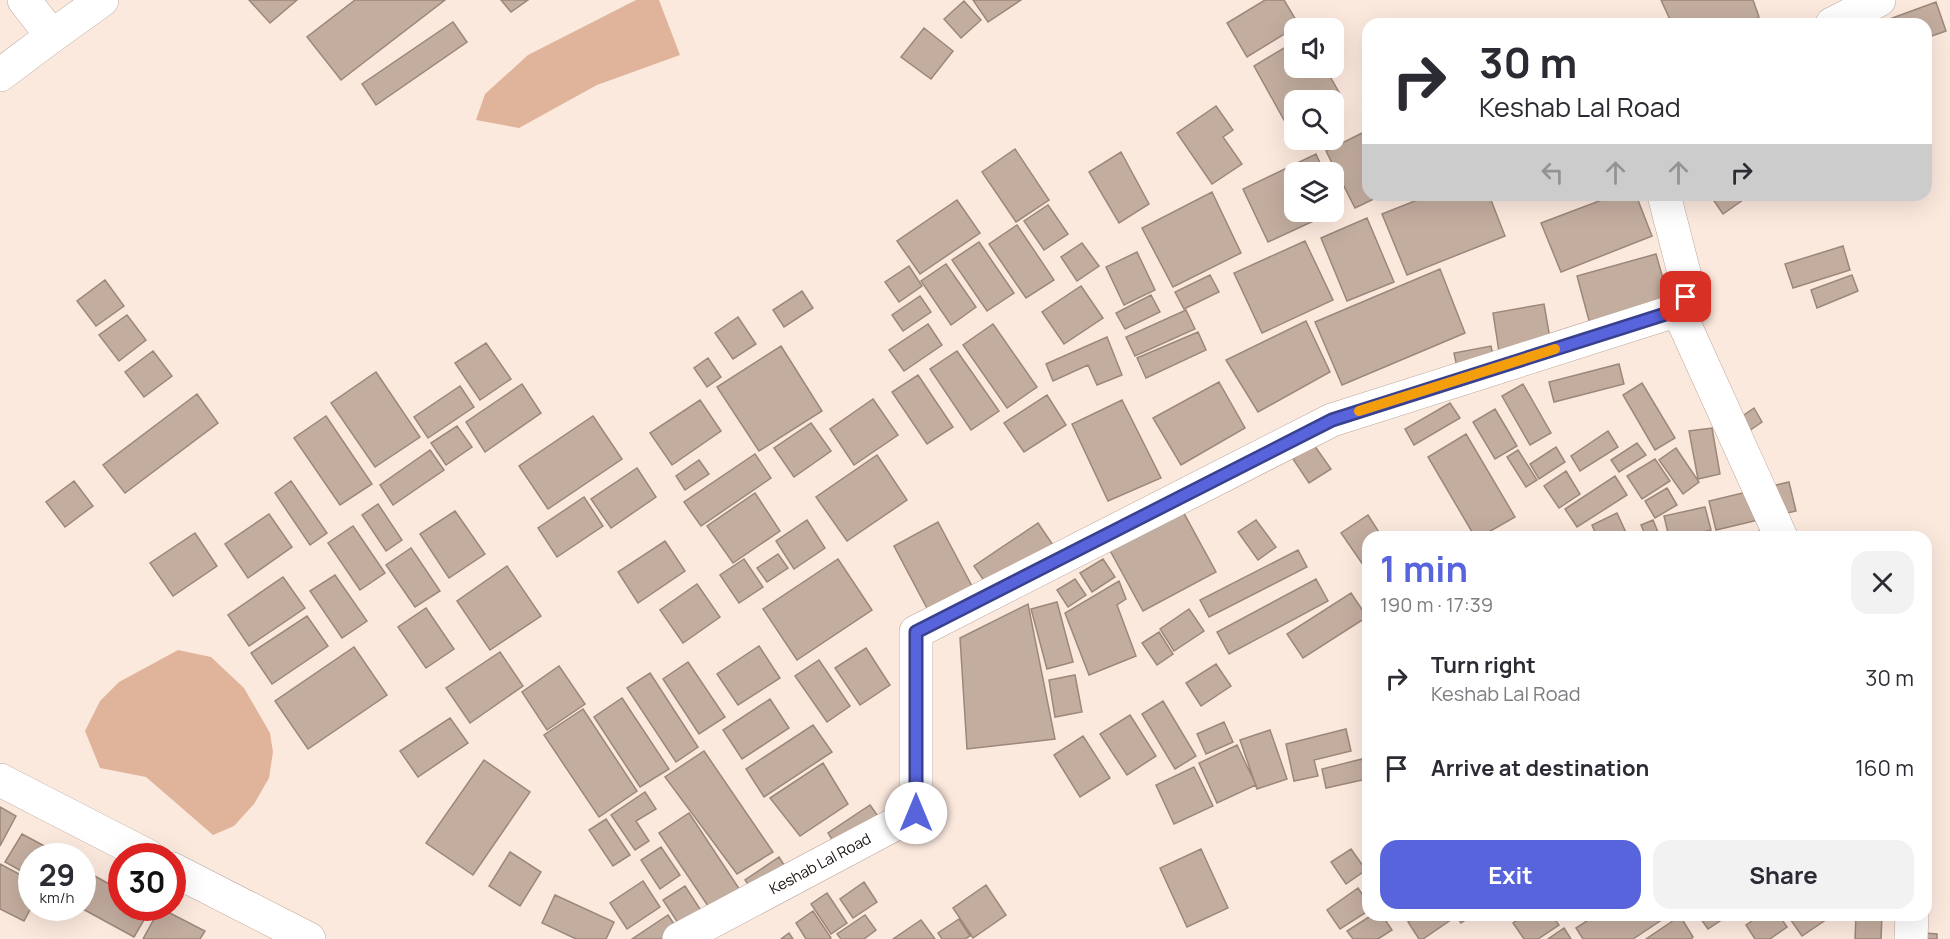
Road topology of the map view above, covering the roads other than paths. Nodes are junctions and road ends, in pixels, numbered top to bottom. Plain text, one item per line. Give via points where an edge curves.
1 (24, 0) edge
2 (102, 0) edge
3 (1879, 0) edge
4 (1844, 18) edge
5 (52, 36) junction
6 (0, 75) edge
7 (1666, 201) edge
8 (1678, 310) junction
9 (1778, 531) edge
10 (0, 780) edge
11 (123, 843) edge
12 (186, 876) edge
13 (1911, 921) edge
14 (309, 939) edge
15 (679, 939) edge
16 (1911, 939) edge

1 - 5 main road
2 - 5 main road
3 - 4 main road
5 - 6 main road
7 - 8 main road via 1687,284 1686,297
8 - 9 main road
8 - 15 main road, Keshab Lal Road via 1332,420 916,632 916,813
10 - 11 main road
12 - 14 main road
13 - 16 main road

